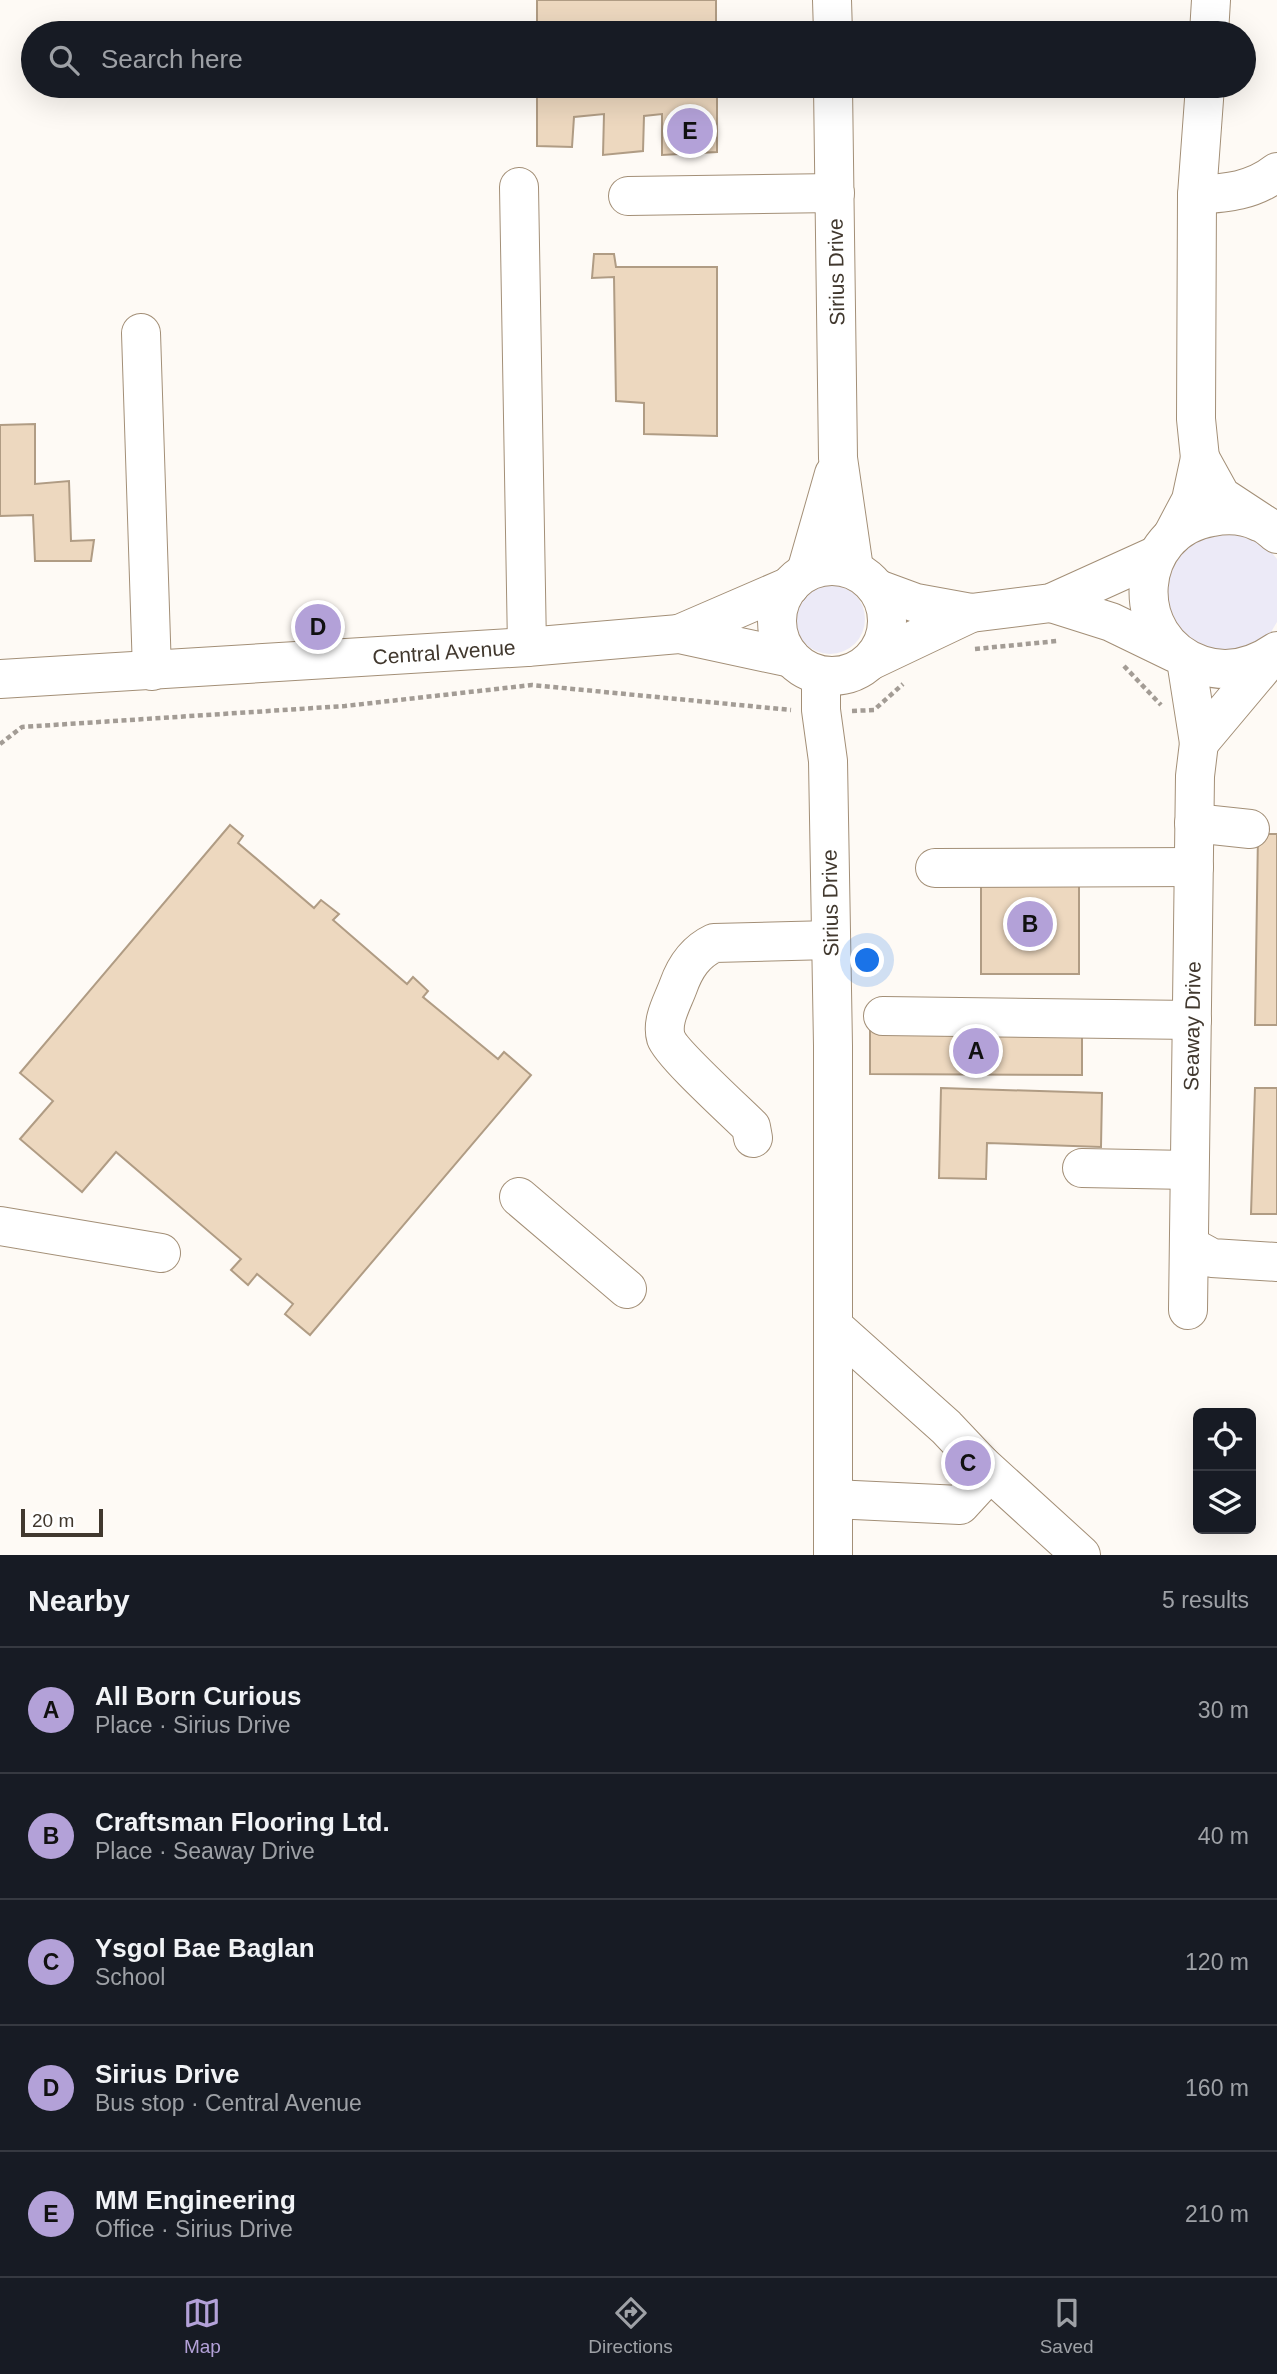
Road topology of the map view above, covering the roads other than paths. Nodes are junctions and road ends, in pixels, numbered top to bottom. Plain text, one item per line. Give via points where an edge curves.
1 (832, 0) edge
2 (1211, 0) edge
3 (833, 21) edge
4 (1210, 21) edge
5 (833, 98) edge
6 (1204, 98) edge
7 (1277, 172) edge
8 (519, 187) dead end
9 (835, 193) junction
10 (1197, 195) junction
11 (628, 196) dead end
12 (141, 332) dead end
13 (838, 458) junction
14 (1200, 458) junction
15 (1268, 528) edge
16 (1165, 545) junction
17 (798, 579) junction
18 (866, 579) junction
19 (1051, 603) junction
20 (971, 613) junction
21 (679, 634) junction
22 (527, 647) junction
23 (1276, 652) edge
24 (1183, 658) junction
25 (152, 671) junction
26 (0, 679) edge
27 (834, 681) junction
28 (1199, 743) junction
29 (1194, 823) junction
30 (1250, 829) dead end
31 (1194, 867) junction
32 (935, 868) dead end
33 (831, 940) junction
34 (883, 1016) dead end
35 (1192, 1020) junction
36 (753, 1138) dead end
37 (1082, 1168) dead end
38 (1189, 1170) junction
39 (519, 1197) dead end
40 (0, 1226) edge
41 (1189, 1246) junction
42 (161, 1253) dead end
43 (1277, 1262) edge
44 (627, 1289) dead end
45 (1188, 1310) dead end
46 (833, 1326) junction
47 (975, 1480) junction
48 (833, 1499) junction
49 (833, 1555) edge
50 (1069, 1555) edge
51 (1081, 1555) edge

1 - 3 street
2 - 4 street
5 - 9 street, Sirius Drive
6 - 10 street
7 - 10 street via 1244,190
8 - 22 street
9 - 11 street
9 - 13 street, Sirius Drive
10 - 14 street via 1196,419
12 - 25 street
13 - 17 street, Sirius Drive
13 - 18 street, Sirius Drive
14 - 15 street via 1221,496
14 - 16 street via 1192,500
15 - 16 street via 1229,514 1199,519
16 - 19 street
16 - 24 street via 1148,581 1149,610 1160,635
17 - 18 street via 822,566 838,565
17 - 21 street, Central Avenue
17 - 27 street via 779,605 781,643
18 - 20 street via 916,603
18 - 27 street via 885,602 887,633 881,647
19 - 20 street
19 - 24 street via 1111,622
20 - 27 street
21 - 22 street, Central Avenue
21 - 27 street, Central Avenue
22 - 25 street, Central Avenue
23 - 24 street via 1248,667 1216,670
23 - 28 street
24 - 28 street, Seaway Drive
25 - 26 street, Central Avenue
27 - 33 street, Sirius Drive via 828,761
28 - 29 street, Seaway Drive
29 - 30 street
29 - 31 street, Seaway Drive
31 - 32 street
31 - 35 street, Seaway Drive
33 - 36 street via 714,943 701,950 684,971 665,1021 666,1039 751,1127
33 - 46 street, Sirius Drive
34 - 35 street
35 - 38 street, Seaway Drive
37 - 38 street
38 - 41 street, Seaway Drive
39 - 44 street
40 - 42 street
41 - 43 street via 1212,1258
41 - 45 street, Seaway Drive
46 - 47 street via 946,1427
46 - 48 street, Sirius Drive
47 - 48 street via 960,1505
47 - 50 street
47 - 51 street
48 - 49 street, Sirius Drive

